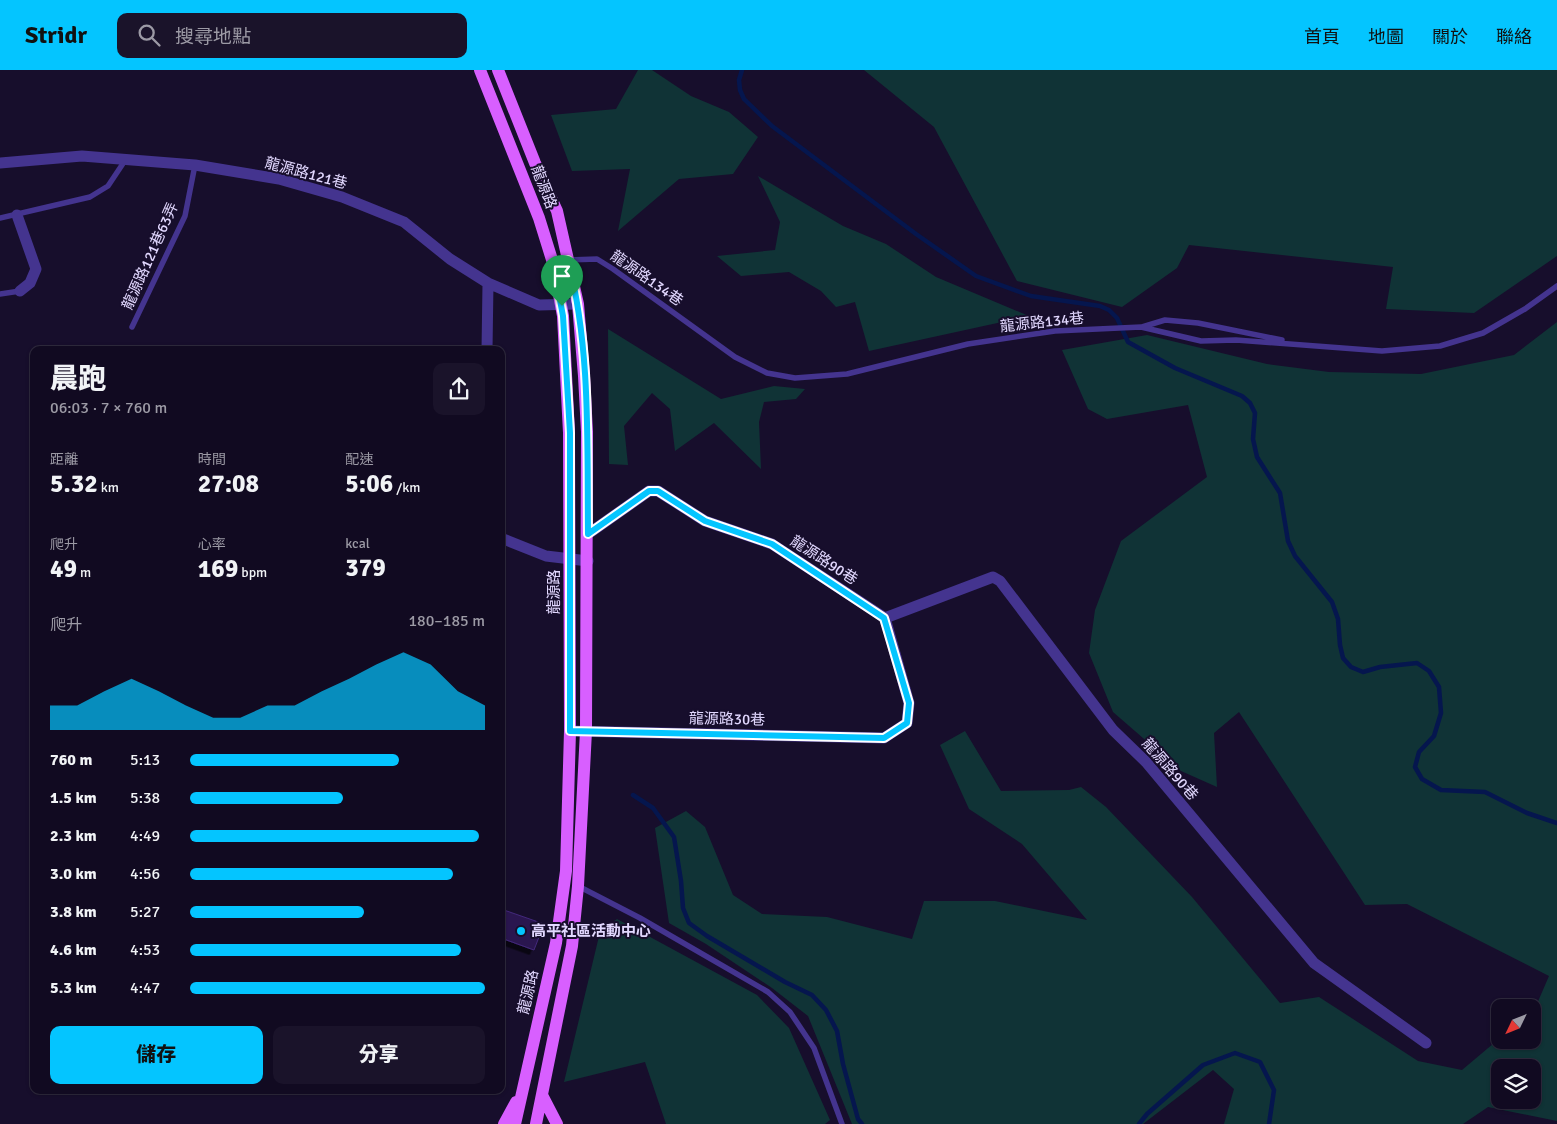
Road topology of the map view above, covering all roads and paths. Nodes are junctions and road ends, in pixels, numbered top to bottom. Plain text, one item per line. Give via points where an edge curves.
1 (480, 70) edge
2 (498, 70) edge
3 (126, 159) junction
4 (0, 163) edge
5 (195, 165) junction
6 (17, 215) junction
7 (0, 218) edge
8 (568, 260) junction
9 (553, 263) junction
10 (488, 283) junction
11 (1557, 286) edge
12 (20, 291) joint
13 (0, 294) edge
14 (578, 304) junction
15 (562, 306) junction
16 (132, 327) dead end
17 (1141, 327) junction
18 (1306, 345) junction
19 (487, 346) edge
20 (588, 534) junction
21 (505, 540) edge
22 (570, 560) junction
23 (588, 561) junction
24 (884, 618) junction
25 (570, 731) junction
26 (586, 731) junction
27 (578, 886) junction
28 (1426, 1043) dead end
29 (522, 1089) junction
30 (542, 1095) junction
31 (504, 1124) edge
32 (515, 1124) edge
33 (536, 1124) edge
34 (557, 1124) edge
35 (842, 1124) edge

1 - 9 main road, 龍源路
2 - 8 main road via 557,211
3 - 4 street, 龍源路121巷 via 82,156
3 - 5 street, 龍源路121巷
3 - 6 lane via 108,186 90,198
5 - 10 street, 龍源路121巷 via 279,180 342,197 404,222 450,259
5 - 16 lane, 龍源路121巷63弄 via 185,216
6 - 7 lane
6 - 12 street via 36,269 30,283
8 - 9 lane, 龍源路134巷
8 - 14 main road
8 - 17 lane, 龍源路134巷 via 597,259 734,357 767,373 795,378 847,374 968,344 1056,331
9 - 15 main road, 龍源路
10 - 15 street, 龍源路121巷 via 539,305
10 - 19 street
11 - 18 lane, 龍源路134巷 via 1525,309 1483,332 1440,346 1382,351
12 - 13 lane
14 - 15 street, 龍源路121巷
14 - 20 main road via 585,385
15 - 22 main road, 龍源路 via 570,433
17 - 18 lane, 龍源路134巷 via 1201,341
17 - 18 lane via 1165,320 1198,322
20 - 23 main road
20 - 24 street, 龍源路90巷 via 649,491 658,491 705,521 772,544
21 - 22 street via 546,556
22 - 23 street
22 - 25 main road, 龍源路
23 - 26 main road
24 - 26 street, 龍源路30巷 via 909,703 907,723 884,738
24 - 28 street, 龍源路90巷 via 993,577 1000,581 1113,730 1146,762 1314,963
25 - 26 street, 龍源路30巷
25 - 29 main road, 龍源路 via 562,906
26 - 27 main road
27 - 30 main road via 572,946
27 - 35 lane via 768,992 790,1012 814,1048
29 - 31 main road
29 - 32 main road, 龍源路
30 - 33 main road
30 - 34 main road

